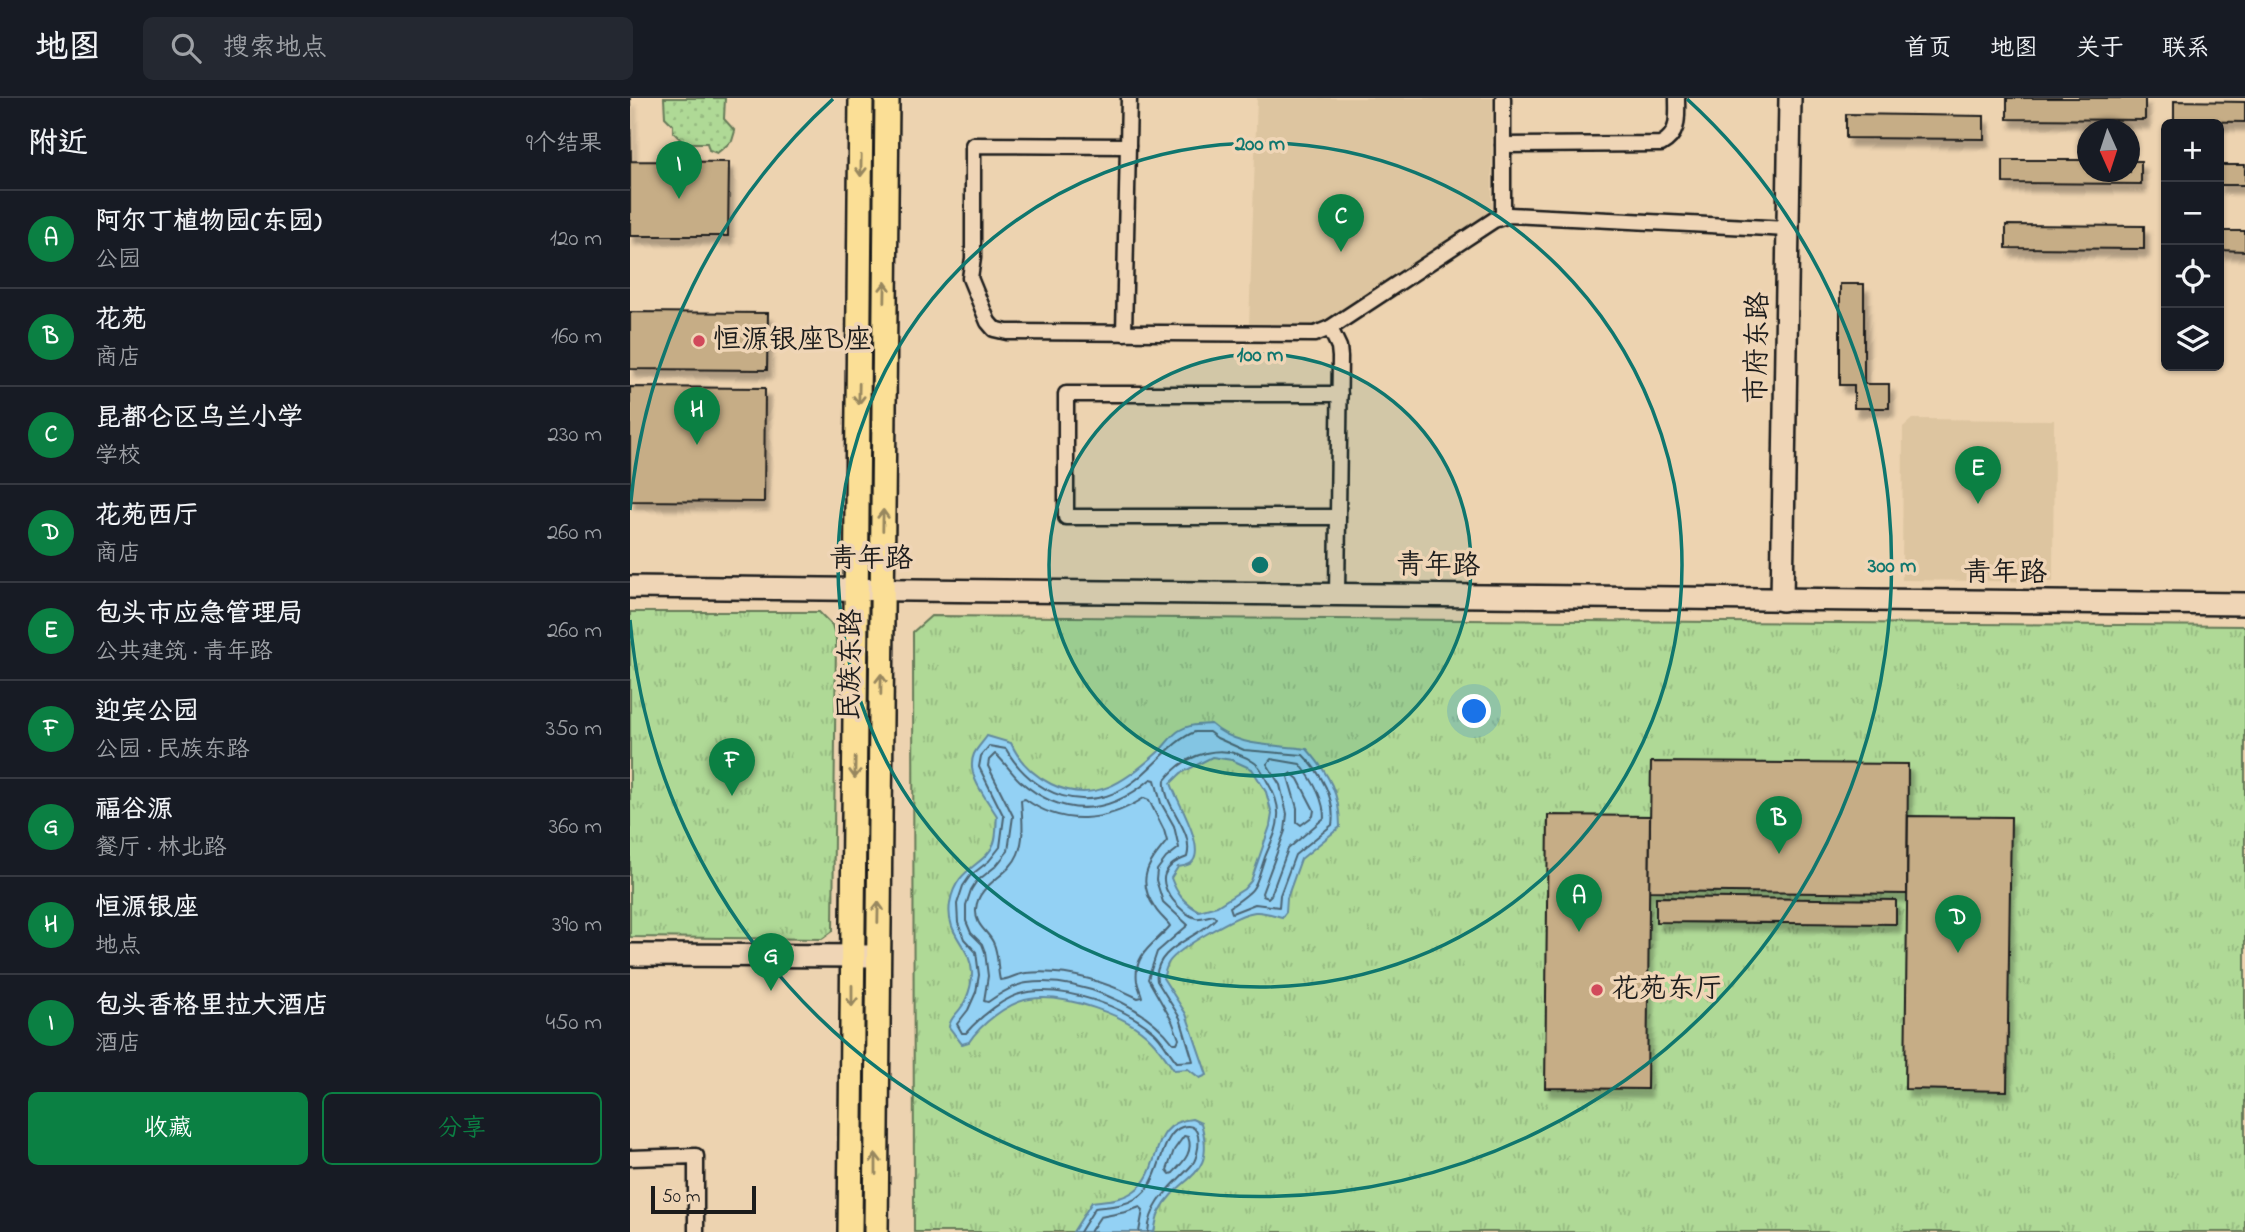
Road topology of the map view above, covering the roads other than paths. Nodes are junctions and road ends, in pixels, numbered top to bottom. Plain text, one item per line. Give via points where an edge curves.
1 (861, 98) edge
2 (887, 98) edge
3 (1129, 98) edge
4 (1503, 98) edge
5 (1677, 98) edge
6 (1790, 98) edge
7 (1503, 145) junction
8 (1128, 146) junction
9 (1503, 216) junction
10 (1790, 229) junction
11 (1330, 328) junction
12 (1124, 333) junction
13 (1340, 394) junction
14 (1338, 517) junction
15 (630, 587) edge
16 (857, 588) junction
17 (882, 588) junction
18 (1337, 594) junction
19 (1782, 600) junction
20 (2245, 604) edge
21 (630, 955) edge
22 (853, 956) junction
23 (878, 956) junction
24 (630, 1158) edge
25 (696, 1232) edge
26 (850, 1232) edge
27 (876, 1232) edge

1 -> 16 main road, 民族东路
17 -> 2 main road, 民族东路
3 - 8 street
4 - 7 street
5 - 7 street via 1677,125 1661,144
6 - 10 main road, 市府东路
7 - 9 street
8 - 12 street
8 - 12 street via 973,145 970,278 994,329
9 - 10 street
9 - 11 street
10 - 19 main road, 市府东路
11 - 12 street via 1307,335
11 - 13 street via 1340,351
13 - 14 street
13 - 14 street via 1066,394 1066,517
14 - 18 street
15 - 16 main road, 青年路
16 - 17 main road, 青年路
16 -> 22 main road, 民族东路
17 - 18 main road, 青年路
23 -> 17 main road, 民族东路
18 - 19 main road, 青年路
19 - 20 main road, 青年路
21 - 22 main road
22 - 23 main road
22 -> 26 main road, 民族东路
27 -> 23 main road, 民族东路
24 - 25 street via 696,1156

